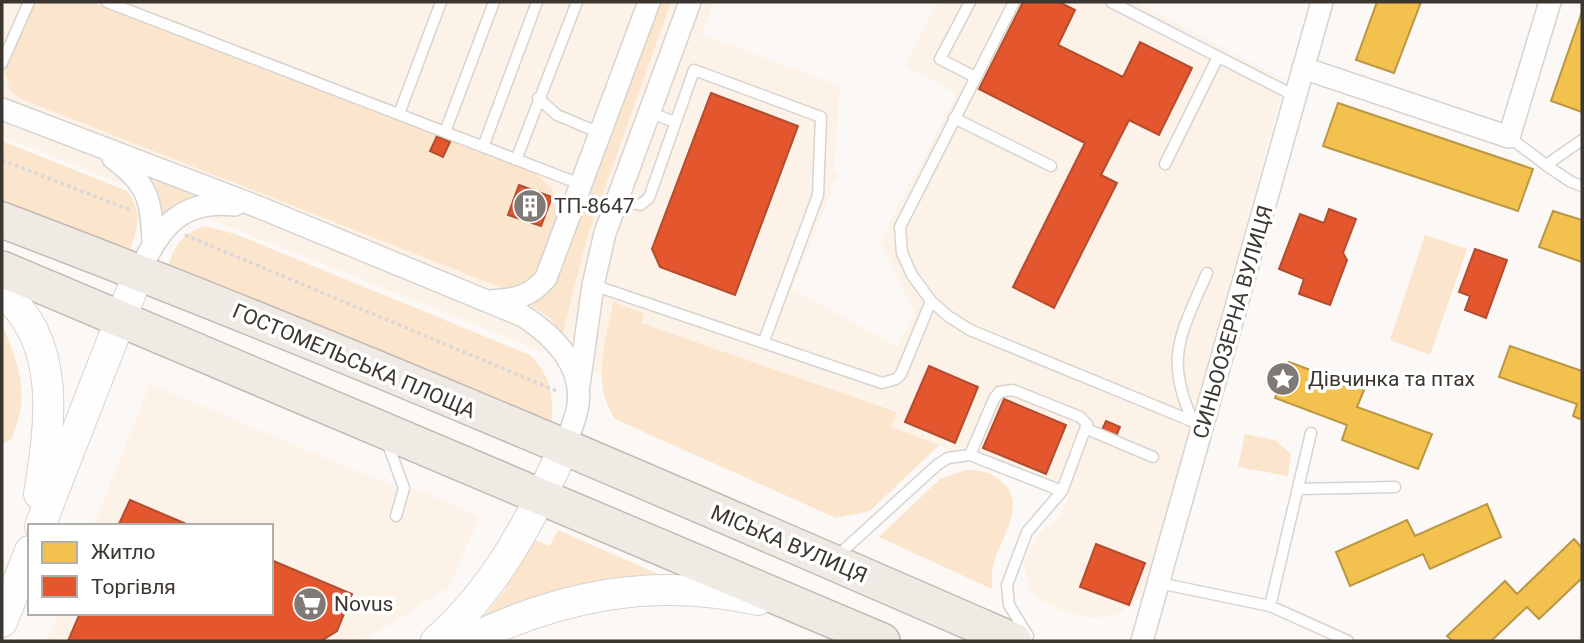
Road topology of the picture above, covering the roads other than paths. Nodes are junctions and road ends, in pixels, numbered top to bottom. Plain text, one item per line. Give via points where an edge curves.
1 (29, 2) edge
2 (107, 2) edge
3 (441, 2) edge
4 (494, 2) edge
5 (537, 2) edge
6 (577, 2) edge
7 (649, 2) edge
8 (690, 2) edge
9 (970, 2) edge
10 (1014, 2) edge
11 (1111, 2) edge
12 (1322, 2) edge
13 (1550, 2) edge
14 (1219, 57) junction
15 (2, 63) edge
16 (1303, 68) junction
17 (975, 77) junction
18 (657, 89) junction
19 (1295, 96) junction
20 (538, 98) junction
21 (684, 99) junction
22 (2, 109) edge
23 (648, 112) junction
24 (399, 114) junction
25 (954, 118) junction
26 (676, 122) junction
27 (445, 132) junction
28 (600, 133) junction
29 (1509, 136) junction
30 (1582, 140) edge
31 (94, 144) junction
32 (483, 147) junction
33 (516, 160) junction
34 (1165, 164) dead end
35 (1546, 165) junction
36 (1051, 166) dead end
37 (580, 184) junction
38 (1582, 186) edge
39 (617, 199) junction
40 (261, 208) junction
41 (2, 220) edge
42 (158, 229) junction
43 (2, 269) edge
44 (139, 272) junction
45 (1208, 273) dead end
46 (593, 285) junction
47 (2, 292) edge
48 (485, 301) junction
49 (931, 301) junction
50 (121, 318) junction
51 (764, 341) junction
52 (578, 397) junction
53 (1198, 423) junction
54 (379, 427) junction
55 (1087, 429) junction
56 (1311, 433) dead end
57 (564, 448) junction
58 (970, 455) junction
59 (1153, 457) dead end
60 (1395, 487) dead end
61 (1298, 489) junction
62 (1062, 491) junction
63 (542, 498) junction
64 (396, 516) dead end
65 (33, 524) edge
66 (41, 524) edge
67 (28, 550) edge
68 (831, 562) junction
69 (1159, 583) junction
70 (1270, 606) junction
71 (813, 612) junction
72 (2, 622) edge
73 (480, 638) edge
74 (436, 641) edge
75 (882, 641) edge
76 (1014, 641) edge
77 (1031, 641) edge
78 (1142, 641) edge
79 (1348, 641) edge

1 - 15 lane
2 - 24 lane
3 - 24 lane
4 - 27 lane
5 - 32 lane
6 - 20 lane
7 - 28 street
8 - 18 street
9 - 17 lane via 940,59
10 - 17 lane
11 - 14 lane
12 - 16 street, СИНЬООЗЕРНА ВУЛИЦЯ
13 - 29 street
14 - 19 lane
14 - 34 lane
16 - 19 street, СИНЬООЗЕРНА ВУЛИЦЯ
16 - 29 street
17 - 25 lane
18 - 21 lane
18 - 23 street
19 - 53 street, СИНЬООЗЕРНА ВУЛИЦЯ
20 - 28 lane via 557,115
20 - 33 lane
21 - 26 lane
21 - 51 lane via 694,69 821,117 818,195
22 - 31 street
23 - 26 lane
23 - 39 street
24 - 27 lane
25 - 36 lane
25 - 49 lane via 900,227 902,253
26 - 39 lane via 649,198 640,205
27 - 32 lane
28 - 37 street
29 - 35 lane
30 - 35 lane
31 - 40 street
31 - 42 street via 140,182
32 - 33 lane
33 - 37 lane
35 - 38 lane
37 - 48 street via 545,278 536,290 514,300
39 - 46 street
40 - 42 street via 210,202
40 - 48 street
41 - 44 highway, ГОСТОМЕЛЬСЬКА ПЛОЩА
42 - 44 street
43 - 50 highway
44 - 50 main road
44 - 57 highway, ГОСТОМЕЛЬСЬКА ПЛОЩА
45 - 53 lane via 1179,341 1176,366 1181,396
46 - 51 lane
46 - 52 street
47 - 65 main road via 17,304 32,328 50,383 47,444
48 - 52 street via 523,316 560,345
49 - 51 lane via 901,374 889,382
49 - 53 lane via 970,330
50 - 54 highway
50 - 66 main road
52 - 57 street
53 - 69 street, СИНЬООЗЕРНА ВУЛИЦЯ
54 - 63 highway
54 - 64 lane via 404,488
55 - 58 lane via 1080,417 1006,389 994,398
55 - 59 lane
55 - 62 lane
56 - 61 lane
57 - 63 main road
57 - 68 highway, МІСЬКА ВУЛИЦЯ
58 - 62 lane
58 - 68 lane via 948,458 937,465
60 - 61 lane
61 - 70 lane
62 - 77 lane via 1027,532 1007,585 1009,605
63 - 71 highway
63 - 74 main road via 495,578
67 - 72 main road
68 - 76 highway, МІСЬКА ВУЛИЦЯ
69 - 70 lane
69 - 78 street, СИНЬООЗЕРНА ВУЛИЦЯ
70 - 79 lane
71 - 73 main road via 721,592 633,590 554,606
71 - 75 highway

